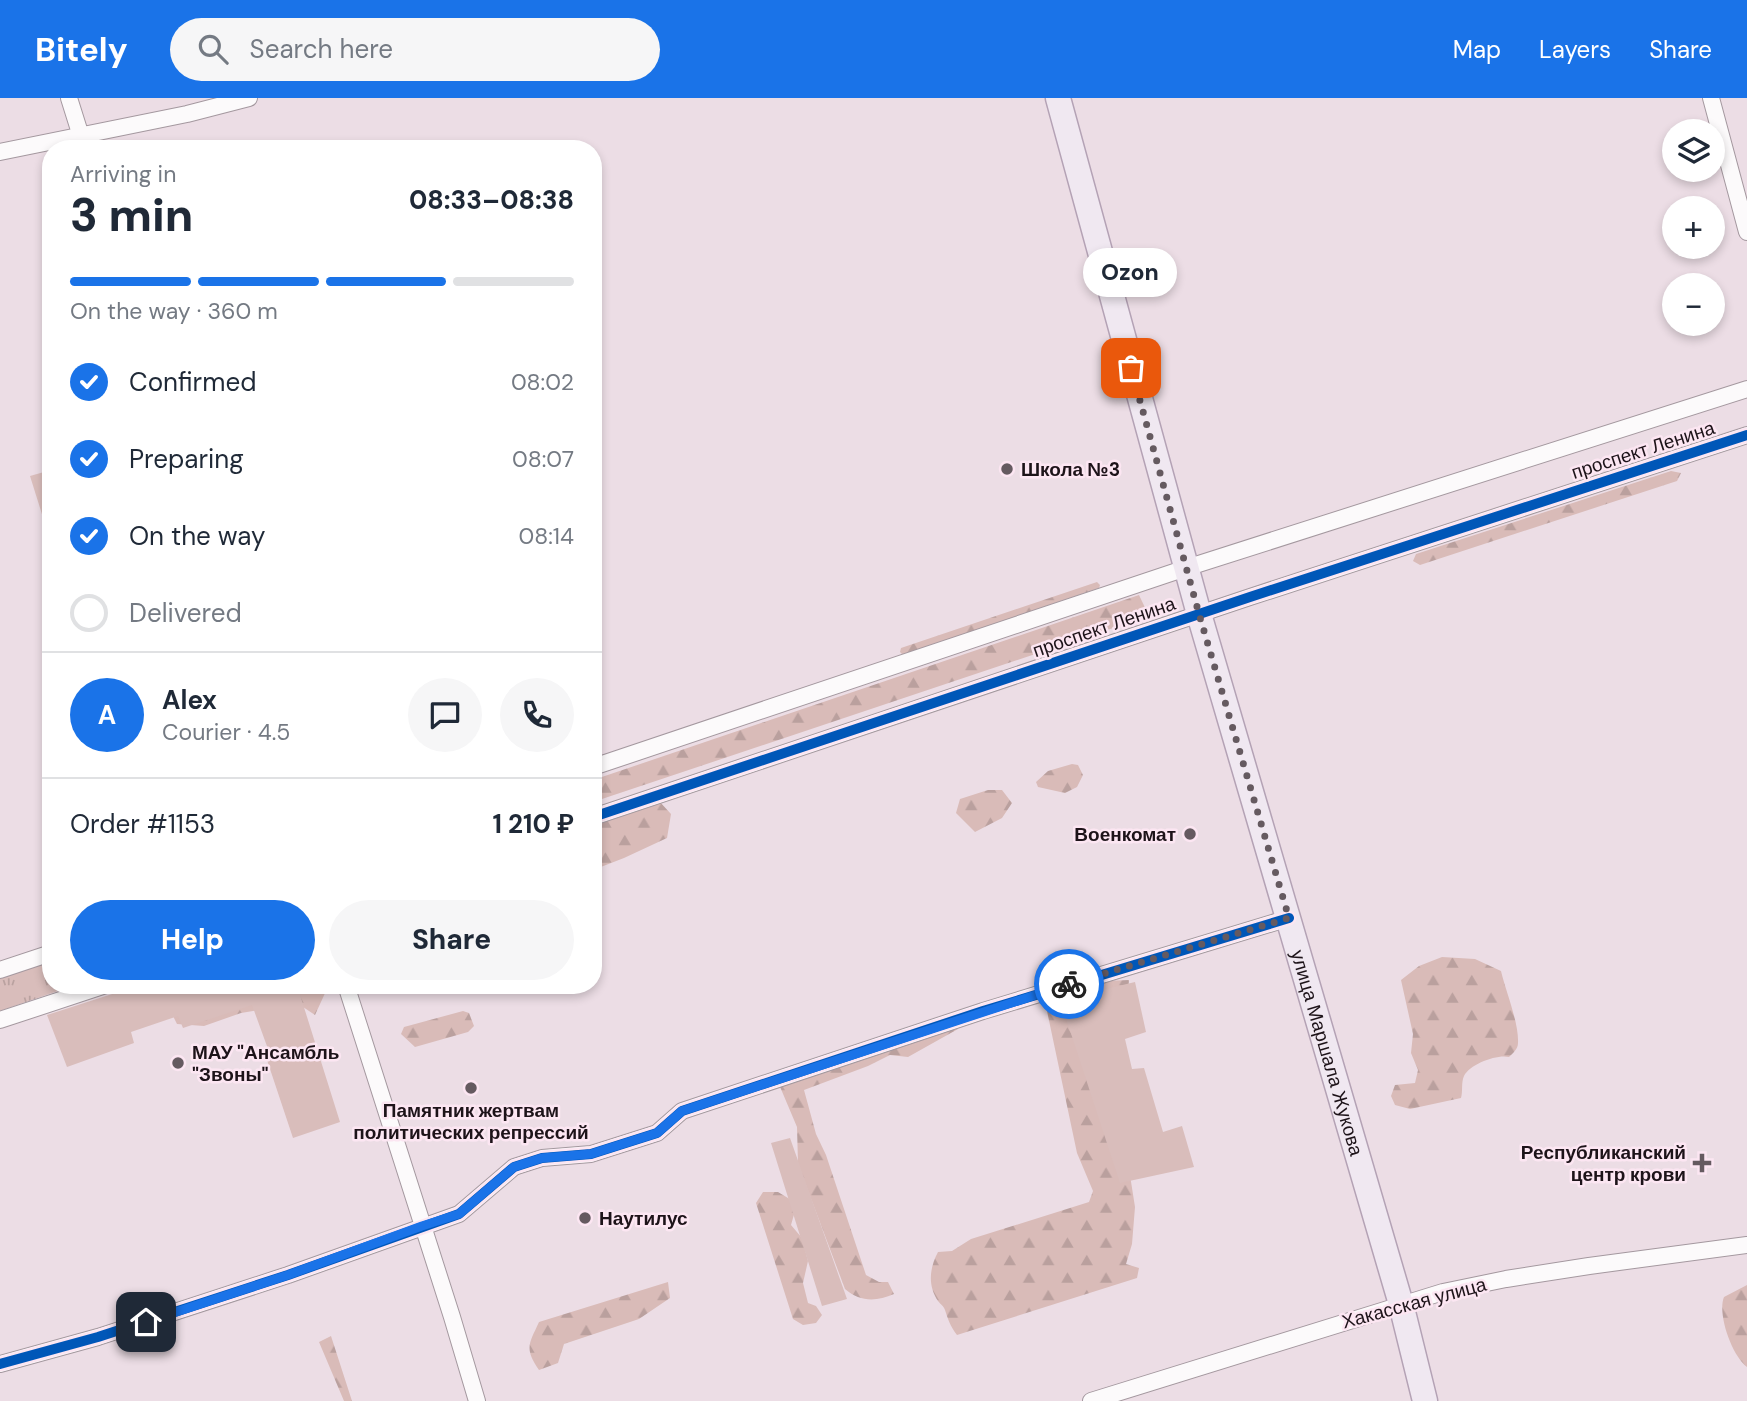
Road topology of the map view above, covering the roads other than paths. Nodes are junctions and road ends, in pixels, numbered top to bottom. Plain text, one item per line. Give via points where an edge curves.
1 (69, 98) edge
2 (249, 98) edge
3 (1058, 98) edge
4 (1711, 98) edge
5 (83, 140) edge
6 (87, 140) edge
7 (42, 146) edge
8 (0, 152) edge
9 (1747, 232) edge
10 (1747, 389) edge
11 (1747, 435) edge
12 (1186, 568) junction
13 (1199, 614) junction
14 (602, 764) edge
15 (602, 814) edge
16 (1289, 918) junction
17 (42, 956) edge
18 (0, 970) edge
19 (79, 994) edge
20 (349, 994) edge
21 (0, 1020) edge
22 (422, 1226) junction
23 (1747, 1245) edge
24 (1401, 1304) junction
25 (0, 1364) edge
26 (477, 1401) edge
27 (1091, 1401) edge
28 (1425, 1401) edge

1 - 5 street
2 - 6 street
3 - 12 main road, улица Маршала Жукова
4 - 9 street
7 - 8 street
10 - 12 street, проспект Ленина
11 - 13 street, проспект Ленина
12 - 13 main road, улица Маршала Жукова
12 - 14 street, проспект Ленина
13 - 15 street, проспект Ленина
13 - 16 main road, улица Маршала Жукова
16 - 22 street via 996,1006 682,1111 657,1133 591,1154 542,1158 514,1167 459,1214
16 - 24 main road, улица Маршала Жукова
17 - 18 street
19 - 21 street
20 - 22 street
22 - 25 street via 288,1275
22 - 26 street
23 - 24 street, Хакасская улица via 1506,1279
24 - 27 street, Хакасская улица
24 - 28 main road, улица Маршала Жукова

